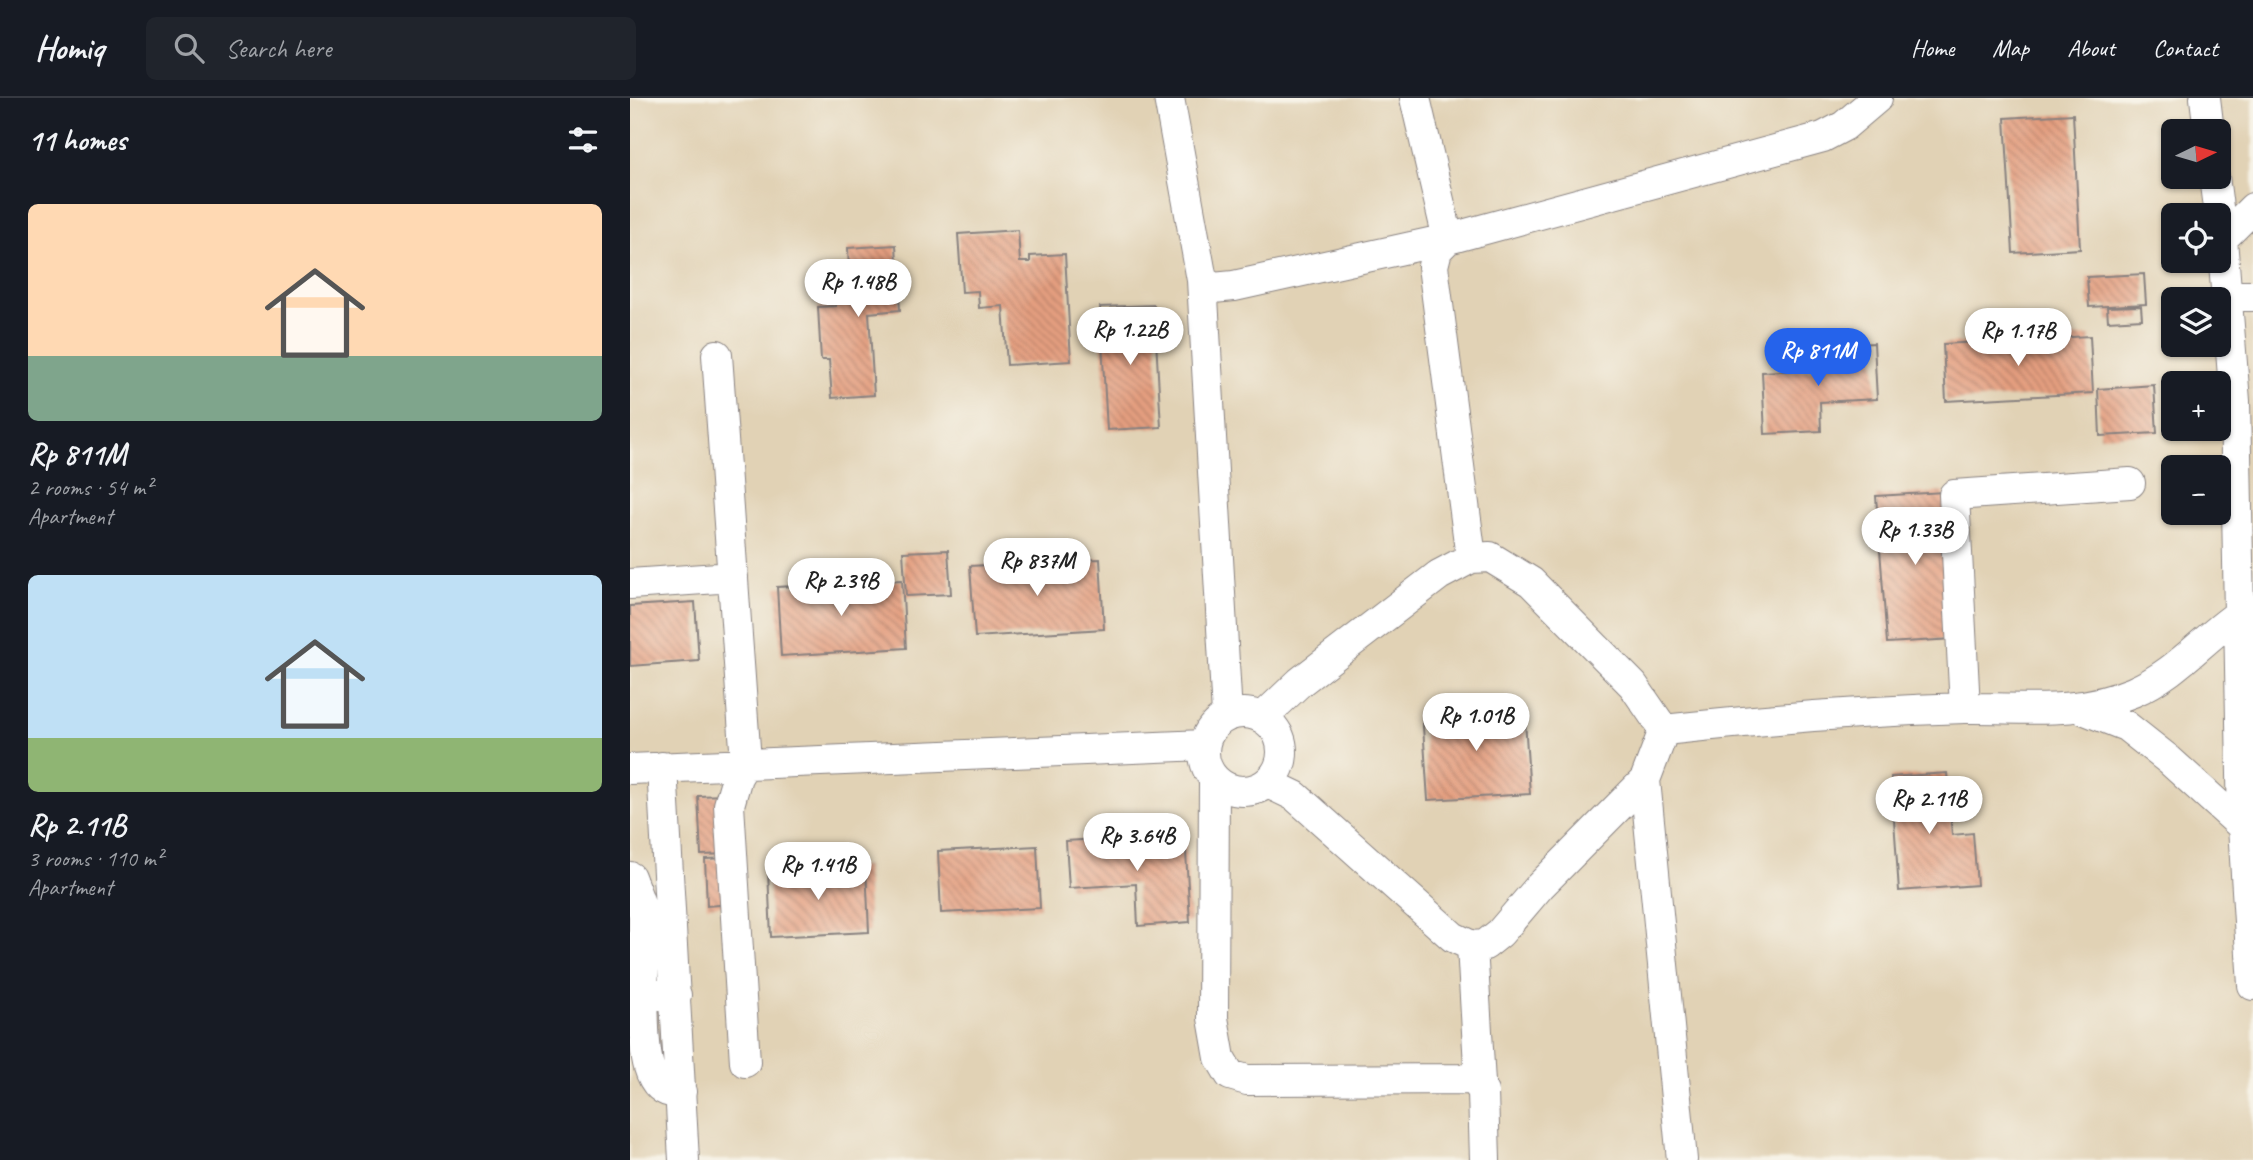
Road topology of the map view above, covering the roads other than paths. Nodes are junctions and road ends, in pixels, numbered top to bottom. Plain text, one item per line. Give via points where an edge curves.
1 (1169, 98) edge
2 (1415, 98) edge
3 (1877, 98) edge
4 (2205, 98) edge
5 (2208, 119) edge
6 (2253, 208) edge
7 (2231, 219) edge
8 (1448, 239) junction
9 (2231, 262) edge
10 (1202, 280) junction
11 (2241, 296) edge
12 (717, 355) dead end
13 (2130, 483) dead end
14 (1471, 558) junction
15 (733, 578) junction
16 (630, 584) edge
17 (2245, 610) edge
18 (1965, 708) junction
19 (2083, 709) junction
20 (1227, 715) junction
21 (1263, 718) junction
22 (1664, 730) junction
23 (1204, 745) junction
24 (746, 762) junction
25 (662, 767) junction
26 (630, 769) edge
27 (1214, 779) junction
28 (1645, 780) junction
29 (1268, 783) junction
30 (2243, 827) junction
31 (630, 877) edge
32 (1472, 946) junction
33 (2253, 985) edge
34 (643, 995) junction
35 (676, 995) junction
36 (745, 1062) dead end
37 (1480, 1083) junction
38 (681, 1092) junction
39 (684, 1160) edge
40 (1485, 1160) edge
41 (1682, 1160) edge

1 - 10 lane
2 - 8 lane
3 - 8 lane via 1823,137
4 - 5 lane
6 - 7 lane
8 - 10 lane via 1234,286 1213,288
8 - 14 lane via 1437,250 1433,266
9 - 11 lane
10 - 20 lane
11 - 17 lane via 2235,401
12 - 15 lane
13 - 18 lane via 1954,495
14 - 21 lane via 1439,575 1381,619 1300,682
14 - 22 lane via 1490,557 1531,582 1633,685
15 - 16 lane
15 - 24 lane
17 - 19 lane via 2162,678
17 - 30 lane
18 - 19 lane
18 - 22 lane via 1765,718
19 - 30 lane via 2126,726
20 - 21 lane via 1239,712
20 - 23 lane via 1208,732
21 - 29 lane via 1277,732 1282,750 1277,772
22 - 28 lane
23 - 24 lane
23 - 27 lane via 1204,759
24 - 25 lane
24 - 36 lane via 729,805
25 - 26 lane
25 - 35 lane
27 - 29 lane via 1243,792
27 - 37 lane via 1213,1018 1220,1058 1230,1074 1247,1080 1467,1077
28 - 32 lane via 1500,933 1485,945
28 - 41 lane
29 - 32 lane via 1295,796 1453,937
30 - 33 lane
31 - 34 lane via 644,914
32 - 37 lane
34 - 35 lane
34 - 38 lane via 649,1072 658,1087
35 - 38 lane
37 - 40 lane
38 - 39 lane

